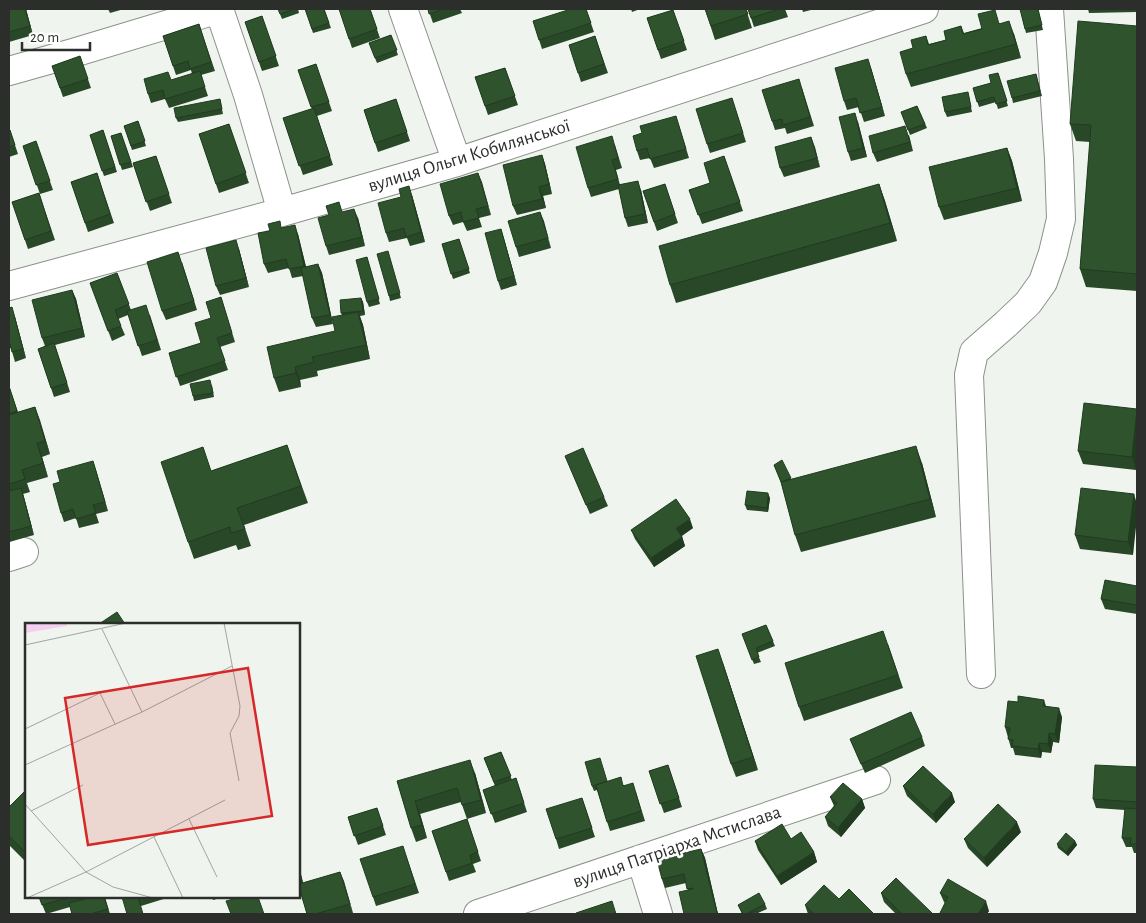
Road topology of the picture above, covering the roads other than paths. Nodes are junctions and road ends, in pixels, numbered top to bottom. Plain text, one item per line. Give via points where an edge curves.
1 (403, 9) edge
2 (924, 9) edge
3 (1049, 9) edge
4 (9, 71) edge
5 (457, 162) junction
6 (282, 212) junction
7 (9, 286) edge
8 (981, 674) dead end
9 (876, 780) dead end
10 (642, 859) junction
11 (478, 914) edge
12 (658, 914) edge

1 - 5 street
2 - 5 street, вулиця Ольги Кобилянської
3 - 8 street via 1061,219 1043,282 1028,302 974,352 969,375
4 - 6 street via 219,9 248,94
5 - 6 street, вулиця Ольги Кобилянської
6 - 7 street, вулиця Ольги Кобилянської
9 - 10 street, вулиця Патріарха Мстислава
10 - 11 street, вулиця Патріарха Мстислава
10 - 12 street

